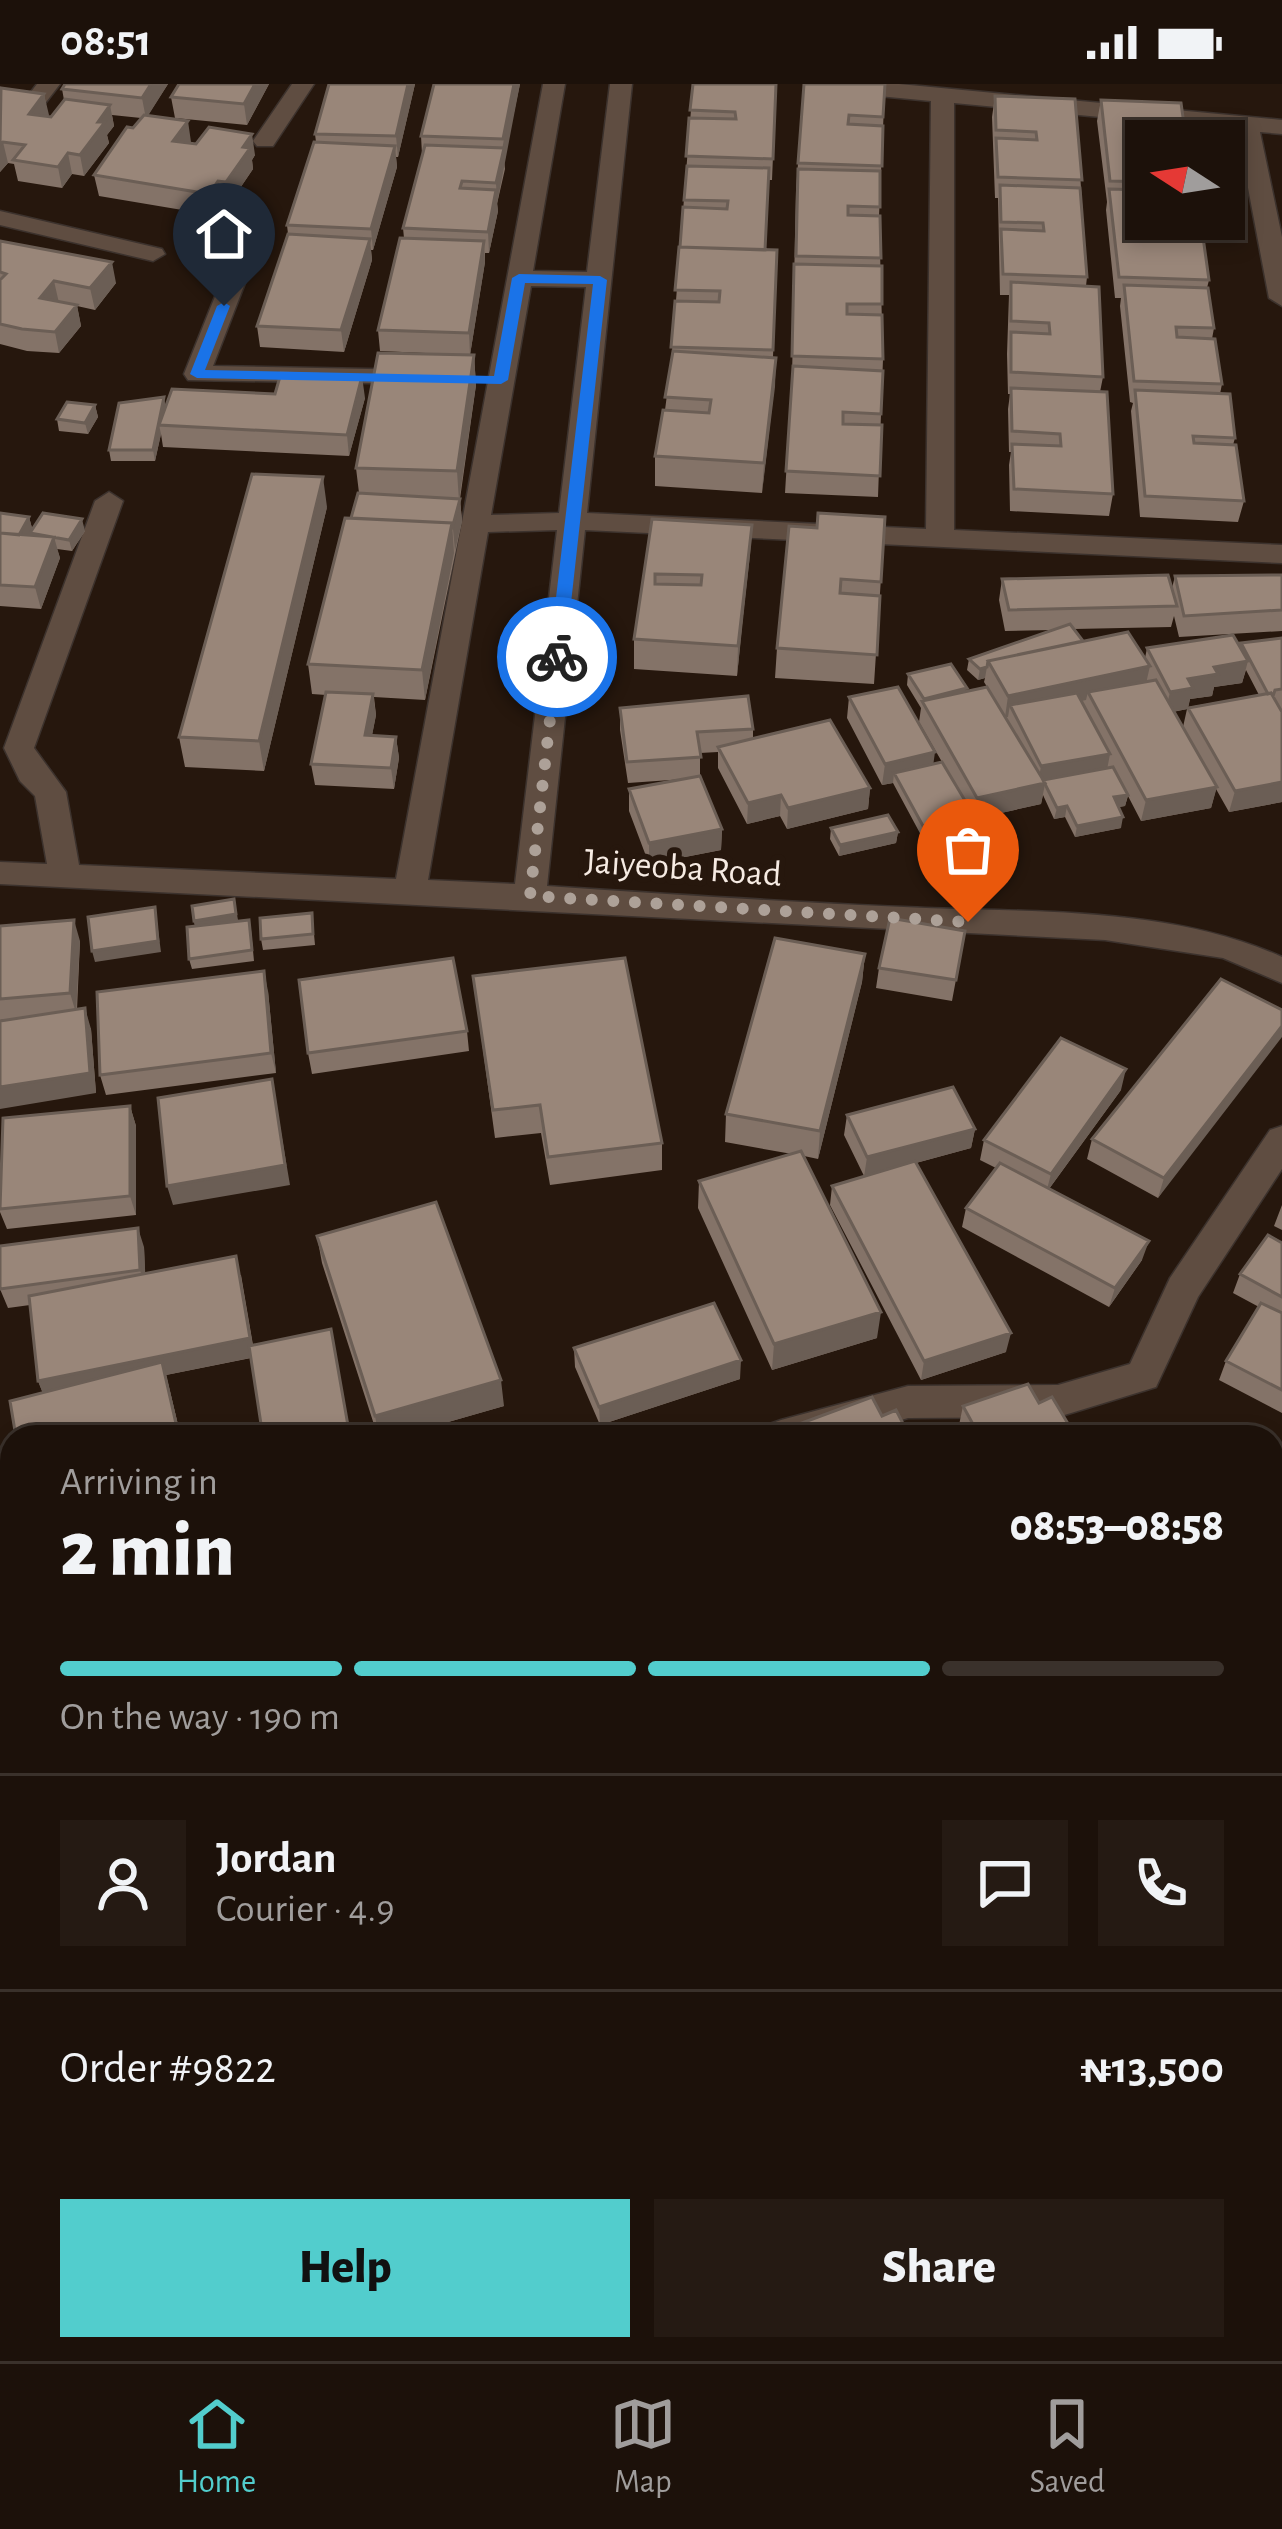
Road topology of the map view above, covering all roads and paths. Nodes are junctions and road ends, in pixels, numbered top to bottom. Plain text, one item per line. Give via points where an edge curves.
1 (303, 84) edge
2 (554, 84) edge
3 (621, 84) edge
4 (826, 84) edge
5 (943, 95) junction
6 (1246, 123) junction
7 (1282, 127) edge
8 (265, 141) dead end
9 (0, 218) edge
10 (250, 238) dead end
11 (153, 254) dead end
12 (519, 278) junction
13 (600, 280) junction
14 (1282, 298) edge
15 (477, 380) junction
16 (110, 501) dead end
17 (574, 521) junction
18 (475, 524) junction
19 (940, 539) junction
20 (1282, 554) edge
21 (0, 873) edge
22 (65, 875) junction
23 (410, 890) junction
24 (530, 896) junction
25 (1282, 970) edge
26 (1282, 1140) edge
27 (825, 1425) edge

1 - 8 street
2 - 12 street
3 - 13 street
4 - 5 street
5 - 6 street
5 - 19 street
6 - 7 street
6 - 14 street
9 - 11 street
10 - 15 street via 197,374
12 - 13 street
12 - 15 street
13 - 17 street
15 - 18 street
16 - 22 street via 20,748 50,792
17 - 18 street
17 - 19 street
17 - 24 street
18 - 23 street
19 - 20 street
21 - 22 street, Jaiyeoba Road
22 - 23 street, Jaiyeoba Road
23 - 24 street, Jaiyeoba Road
24 - 25 street, Jaiyeoba Road via 1106,928 1229,947
26 - 27 street via 1183,1288 1143,1376 1058,1402 908,1402

